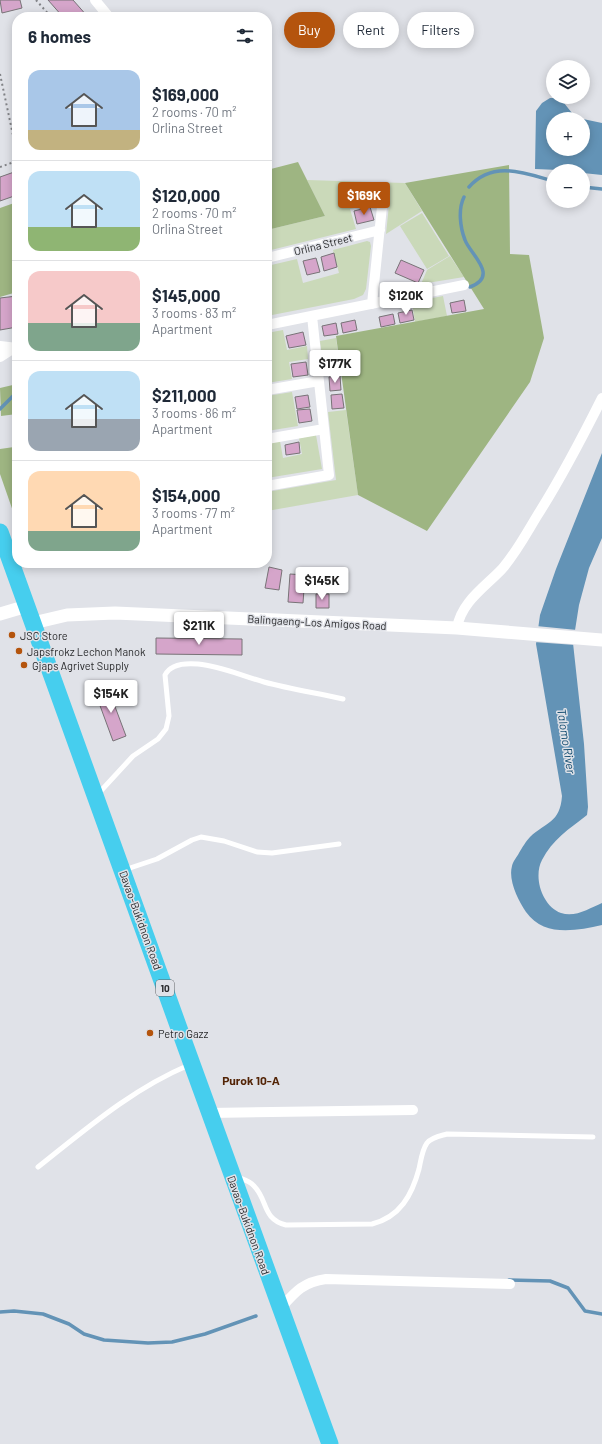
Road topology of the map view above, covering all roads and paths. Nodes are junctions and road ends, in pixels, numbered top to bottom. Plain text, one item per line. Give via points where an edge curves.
1 (36, 0) edge
2 (95, 0) edge
3 (47, 12) edge
4 (105, 12) edge
5 (0, 74) edge
6 (12, 130) edge
7 (12, 163) edge
8 (0, 167) edge
9 (383, 197) dead end
10 (380, 230) junction
11 (272, 257) edge
12 (464, 285) dead end
13 (372, 304) junction
14 (312, 316) junction
15 (272, 324) edge
16 (0, 346) edge
17 (12, 348) edge
18 (12, 350) edge
19 (0, 357) edge
20 (319, 382) junction
21 (272, 389) edge
22 (602, 398) edge
23 (324, 430) junction
24 (272, 438) edge
25 (272, 485) edge
26 (0, 532) edge
27 (12, 565) edge
28 (13, 568) edge
29 (27, 606) junction
30 (0, 614) edge
31 (33, 623) junction
32 (457, 628) junction
33 (602, 640) edge
34 (343, 698) dead end
35 (96, 796) junction
36 (339, 844) dead end
37 (123, 871) junction
38 (192, 1064) junction
39 (413, 1110) dead end
40 (208, 1113) junction
41 (593, 1137) dead end
42 (38, 1167) dead end
43 (231, 1174) junction
44 (510, 1284) dead end
45 (280, 1309) junction
46 (330, 1444) edge

1 - 3 path
2 - 4 street
5 - 6 path
7 - 8 path
9 - 10 street
10 - 11 street, Orlina Street
10 - 13 street
12 - 13 street
13 - 14 street
14 - 15 street
14 - 20 street
16 - 17 street
18 - 19 street
20 - 21 street
20 - 23 street
22 - 32 street via 557,483 515,552 465,606
23 - 24 street
23 - 25 street via 329,475
26 - 27 highway, Davao-Bukidnon Road / 10
28 - 29 highway, Davao-Bukidnon Road / 10
29 - 30 street
29 - 31 highway, Davao-Bukidnon Road / 10
31 - 32 street, Balingaeng-Los Amigos Road via 67,615 96,612
31 - 35 highway, Davao-Bukidnon Road / 10
32 - 33 street, Balingaeng-Los Amigos Road
34 - 35 lane via 266,682 222,668 199,664 173,667 168,669 165,675 169,716 166,729 158,739 133,756
35 - 37 highway, Davao-Bukidnon Road / 10
36 - 37 lane via 272,853 257,852 224,841 201,837 157,859
37 - 38 highway, Davao-Bukidnon Road / 10
38 - 40 highway, Davao-Bukidnon Road / 10
38 - 42 lane via 167,1074 124,1100
39 - 40 street
40 - 43 highway, Davao-Bukidnon Road / 10
41 - 43 lane via 447,1134 435,1137 428,1142 424,1150 413,1189 405,1202 386,1221 372,1224 278,1223 268,1214 254,1186
43 - 45 highway, Davao-Bukidnon Road / 10
44 - 45 street via 314,1280 306,1284
45 - 46 highway, Davao-Bukidnon Road / 10

